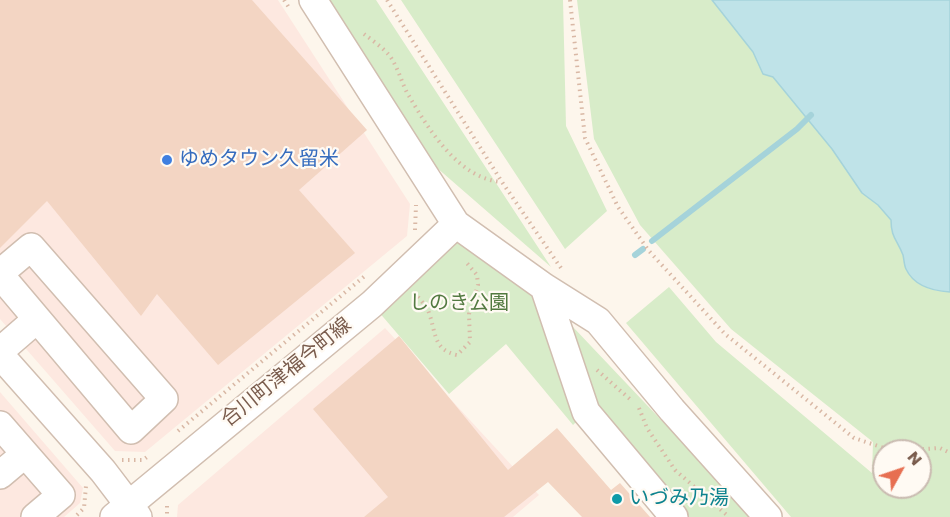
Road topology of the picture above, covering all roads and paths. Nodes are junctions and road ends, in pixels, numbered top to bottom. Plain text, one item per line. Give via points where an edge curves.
1 (284, 0) edge
2 (387, 0) edge
3 (570, 0) edge
4 (305, 10) edge
5 (363, 33) dead end
6 (502, 182) junction
7 (416, 202) dead end
8 (456, 224) junction
9 (415, 234) dead end
10 (463, 258) dead end
11 (370, 272) dead end
12 (0, 274) edge
13 (554, 281) junction
14 (418, 297) dead end
15 (38, 319) junction
16 (567, 351) junction
17 (0, 353) edge
18 (0, 425) edge
19 (171, 437) dead end
20 (153, 452) dead end
21 (950, 453) edge
22 (25, 454) junction
23 (116, 461) dead end
24 (0, 475) edge
25 (174, 499) dead end
26 (127, 513) edge
27 (35, 517) edge
28 (167, 517) edge
29 (674, 517) edge
30 (729, 517) edge
31 (768, 517) edge

1 - 4 path
2 - 6 path
3 - 21 path via 585,138 618,207 650,251 725,334 854,438 893,451 940,448
4 - 8 street
5 - 6 path via 388,53 408,95 443,146 463,166 488,181
6 - 13 path
7 - 9 path
8 - 13 street
8 - 26 street, 合川町津福今町線 via 372,304 158,478
10 - 14 path via 477,275 478,285 469,314 470,342 457,355 439,346 430,316
11 - 19 path
12 - 15 street
12 - 15 street via 31,247 164,399 131,430
13 - 16 street
13 - 31 street via 598,321
15 - 17 street
16 - 29 street via 586,412
16 - 30 path via 609,378 638,408 675,470
17 - 26 street via 104,471
18 - 22 street
20 - 23 path via 143,460
22 - 24 street
22 - 27 street via 61,495
25 - 28 path via 165,507

